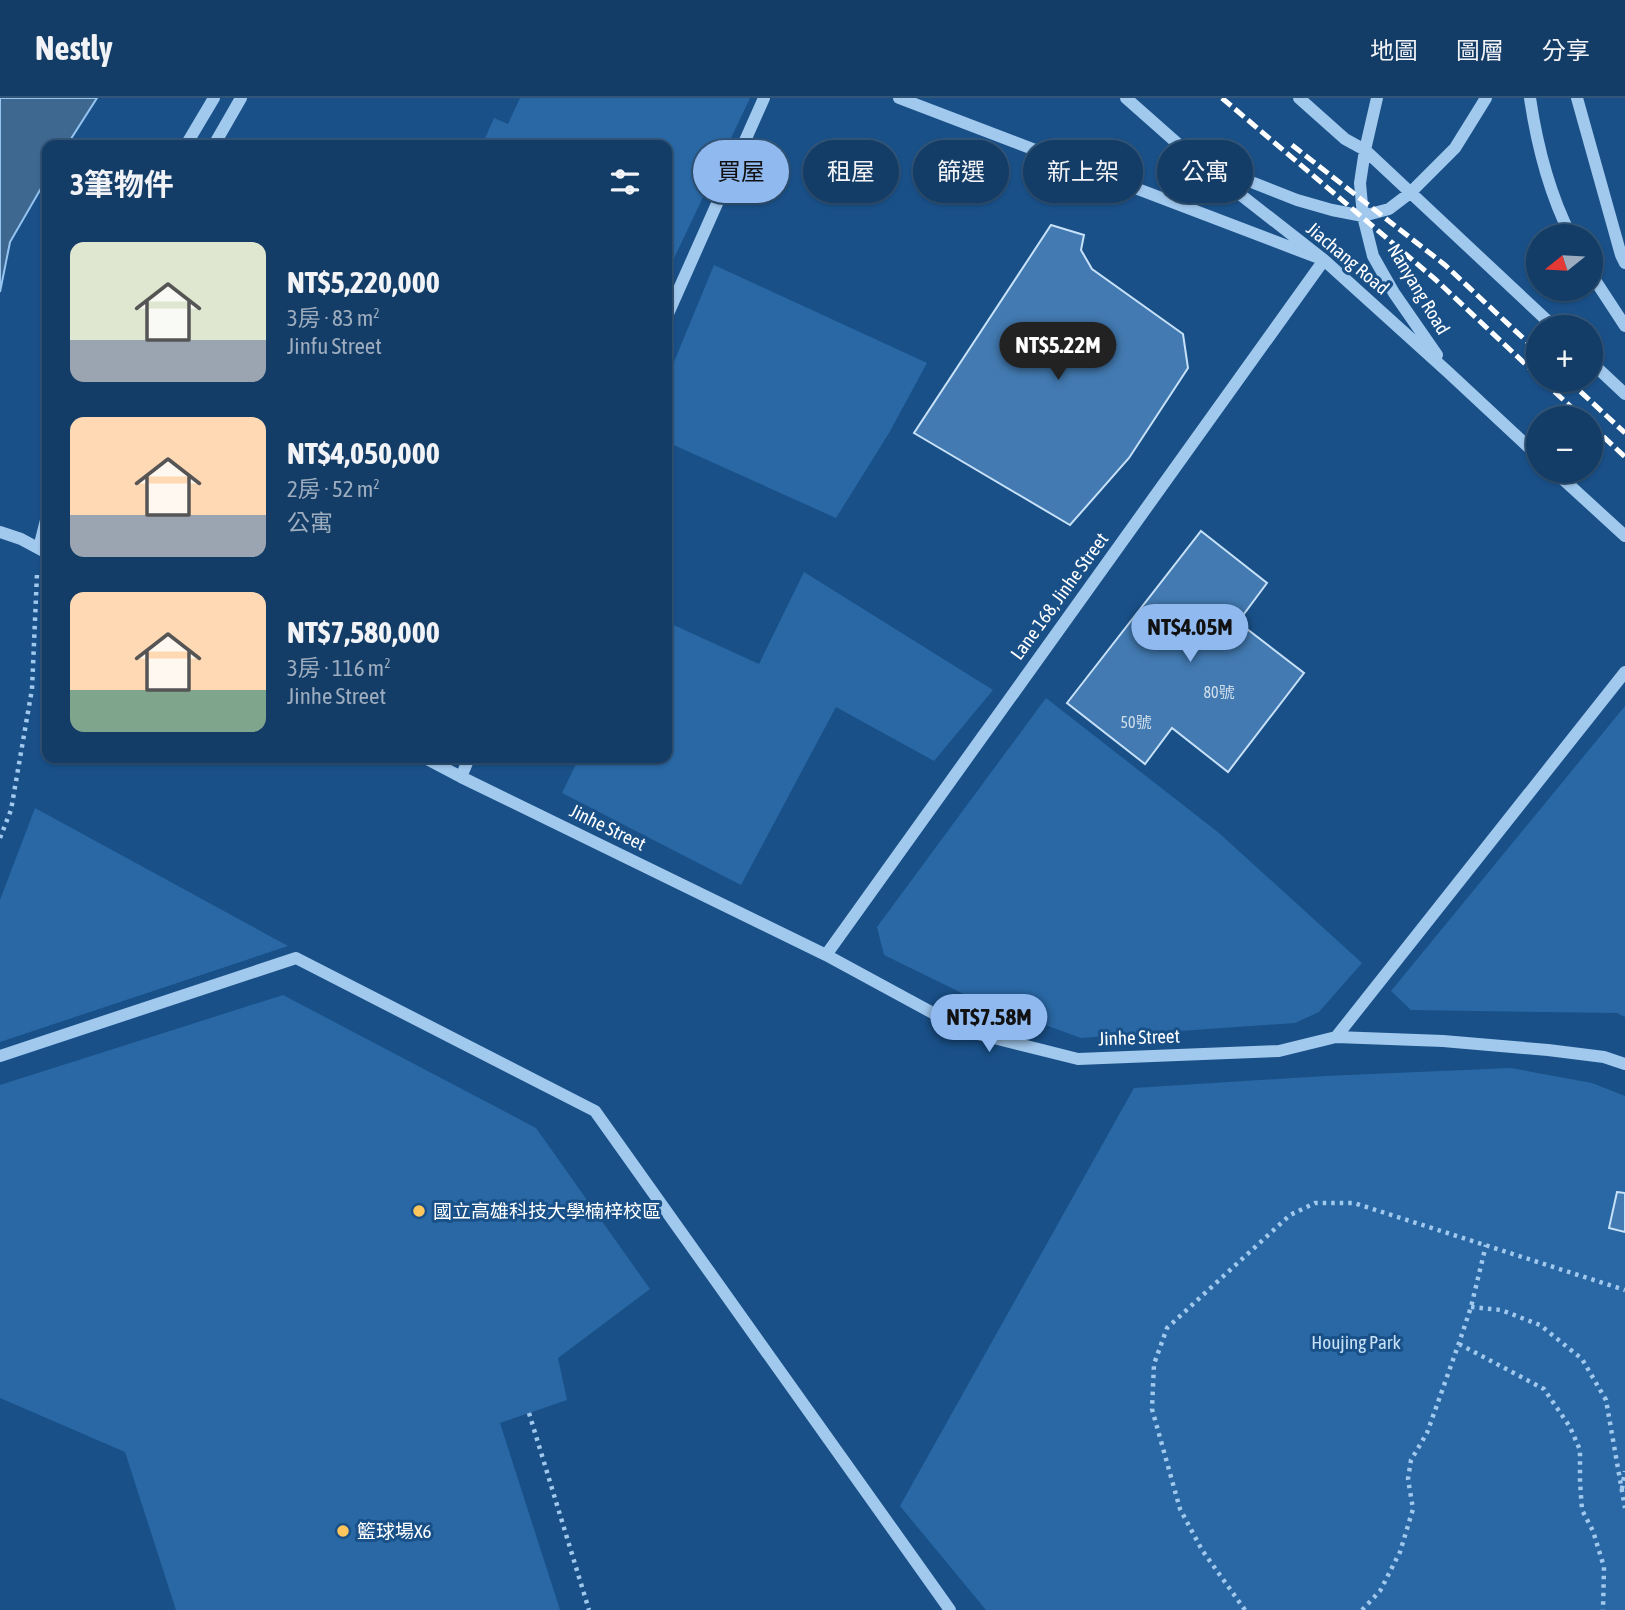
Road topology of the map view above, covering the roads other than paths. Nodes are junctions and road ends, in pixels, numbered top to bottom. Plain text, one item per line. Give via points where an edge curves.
1 (214, 98) edge
2 (241, 98) edge
3 (764, 98) edge
4 (899, 98) edge
5 (1126, 98) edge
6 (1299, 98) edge
7 (1377, 98) edge
8 (1486, 98) edge
9 (1530, 98) edge
10 (1577, 98) edge
11 (190, 140) edge
12 (217, 140) edge
13 (1174, 140) edge
14 (1365, 150) junction
15 (1253, 182) edge
16 (1410, 192) junction
17 (1251, 203) edge
18 (1363, 216) junction
19 (1565, 224) edge
20 (1324, 260) junction
21 (1625, 263) edge
22 (1603, 292) edge
23 (672, 305) edge
24 (1541, 315) edge
25 (1625, 326) edge
26 (1449, 373) junction
27 (1603, 373) edge
28 (1625, 394) edge
29 (1526, 445) edge
30 (1568, 483) edge
31 (0, 532) edge
32 (1625, 536) edge
33 (42, 550) edge
34 (1625, 672) edge
35 (434, 763) edge
36 (467, 763) edge
37 (461, 777) junction
38 (826, 955) junction
39 (1336, 1037) junction
40 (0, 1056) edge
41 (1625, 1064) edge
42 (950, 1610) edge

1 - 11 street
2 - 12 street
3 - 23 street
4 - 20 street
5 - 13 street, Jiachang Road
6 - 14 street via 1345,139
7 - 14 street, Nanyang Road
8 - 16 street via 1455,148
9 - 19 street via 1544,163
10 - 21 street
14 - 16 street
14 - 18 street, Nanyang Road via 1360,183
15 - 18 street via 1332,211
16 - 18 street via 1389,209
16 - 24 street
17 - 20 street, Jiachang Road
18 - 26 street, Nanyang Road via 1373,256
20 - 26 street, Jiachang Road
20 - 38 street, Lane 168, Jinhe Street
22 - 25 street
26 - 29 street, Jiachang Road
27 - 28 street
30 - 32 street
31 - 33 street
34 - 39 street
35 - 37 street, Jinhe Street
36 - 37 street
37 - 38 street, Jinhe Street
38 - 39 street, Jinhe Street via 965,1031 1078,1059 1279,1051
39 - 41 street, Jinhe Street via 1548,1050
40 - 42 street via 296,958 595,1111

